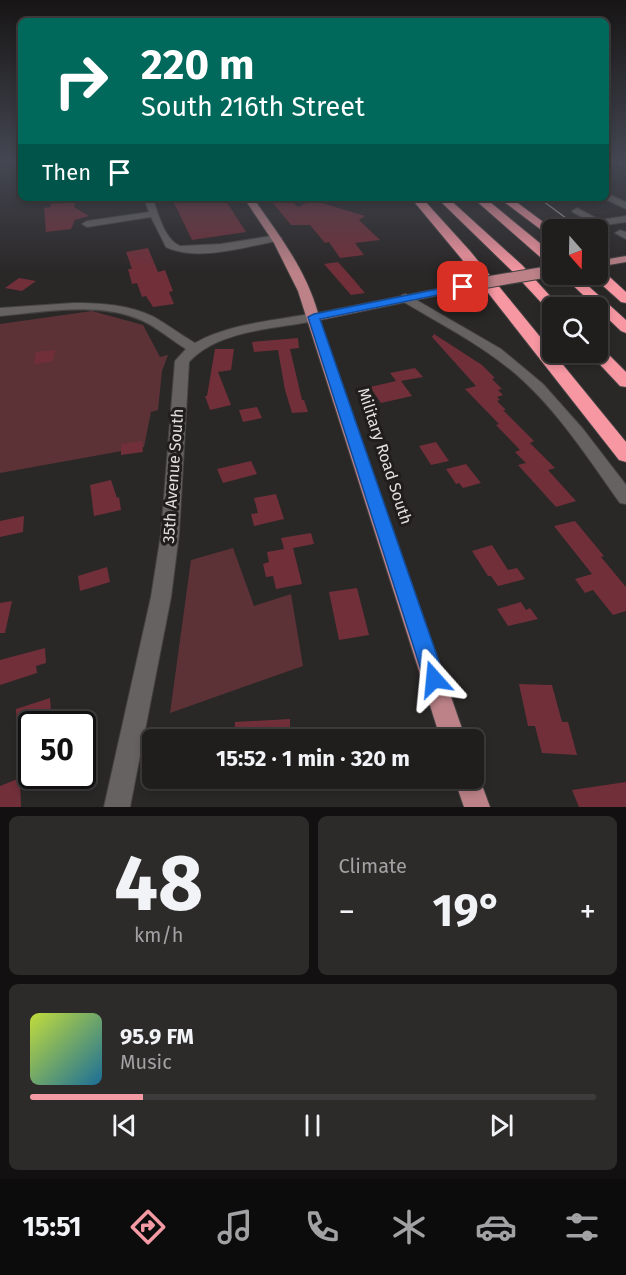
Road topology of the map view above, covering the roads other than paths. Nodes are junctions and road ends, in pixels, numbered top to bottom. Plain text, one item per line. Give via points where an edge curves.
1 (609, 198) edge
2 (149, 201) edge
3 (250, 201) edge
4 (419, 201) edge
5 (445, 201) edge
6 (482, 201) edge
7 (508, 201) edge
8 (626, 206) edge
9 (577, 211) dead end
10 (155, 214) junction
11 (626, 219) edge
12 (87, 224) dead end
13 (542, 227) edge
14 (277, 238) junction
15 (542, 252) edge
16 (626, 259) edge
17 (608, 264) edge
18 (542, 273) edge
19 (608, 276) edge
20 (608, 278) edge
21 (579, 285) edge
22 (626, 291) edge
23 (544, 297) edge
24 (406, 298) junction
25 (626, 299) edge
26 (0, 312) edge
27 (314, 317) junction
28 (626, 328) edge
29 (193, 348) junction
30 (608, 363) edge
31 (626, 382) edge
32 (626, 455) edge
33 (626, 498) edge
34 (450, 729) edge
35 (471, 789) edge
36 (117, 807) edge
37 (477, 807) edge

1 - 8 street
2 - 10 street
3 - 14 main road, Military Road South
4 - 32 highway
5 - 23 highway
6 - 15 highway
7 - 13 highway
9 - 11 street via 599,223
10 - 12 street
10 - 14 street via 168,242 178,250
14 - 27 main road, Military Road South
16 - 17 main road
18 - 24 main road, bridge
19 - 22 highway
20 - 25 highway
21 - 28 highway
24 - 27 main road
24 - 33 street via 523,373 563,416
26 - 29 street via 84,307 124,310 147,318
27 - 29 street via 220,337
27 - 34 main road, Military Road South
29 - 36 street, 35th Avenue South via 182,362 180,374 170,534 161,597
30 - 31 highway
35 - 37 main road

